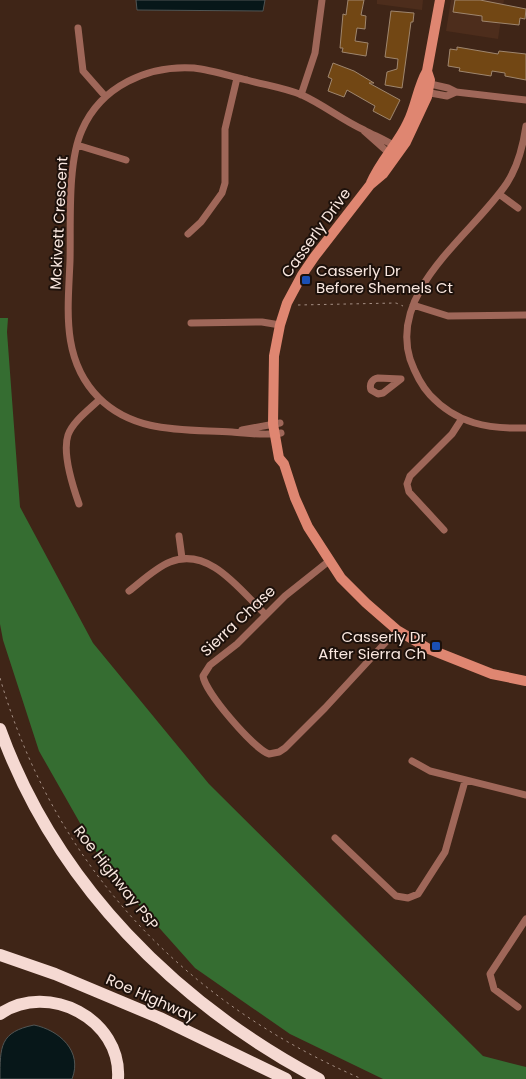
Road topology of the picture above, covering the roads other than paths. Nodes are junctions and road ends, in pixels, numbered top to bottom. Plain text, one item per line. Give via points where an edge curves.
1 (322, 0) edge
2 (438, 2) edge
3 (78, 28) dead end
4 (237, 78) junction
5 (425, 87) junction
6 (301, 95) junction
7 (105, 96) junction
8 (526, 100) edge
9 (526, 126) edge
10 (77, 145) junction
11 (395, 152) junction
12 (126, 160) dead end
13 (499, 194) junction
14 (518, 208) dead end
15 (188, 234) dead end
16 (413, 306) junction
17 (526, 315) edge
18 (191, 323) dead end
19 (280, 324) junction
20 (415, 374) junction
21 (401, 379) dead end
22 (100, 399) junction
23 (461, 420) junction
24 (526, 428) edge
25 (277, 429) junction
26 (79, 504) dead end
27 (444, 530) dead end
28 (179, 536) dead end
29 (182, 558) junction
30 (329, 561) junction
31 (129, 592) dead end
32 (265, 614) junction
33 (397, 630) junction
34 (526, 681) edge
35 (0, 729) edge
36 (412, 761) dead end
37 (465, 781) junction
38 (526, 795) edge
39 (335, 838) dead end
40 (526, 919) edge
41 (0, 956) edge
42 (518, 1007) dead end
43 (0, 1014) edge
44 (118, 1079) edge
45 (286, 1079) edge
46 (319, 1079) edge

1 - 6 street via 316,53
2 - 5 street
3 - 7 street via 83,71
4 - 6 street, Mckivett Crescent
4 - 7 street, Mckivett Crescent via 195,68 166,68 135,76
4 - 15 street via 225,129 225,183 222,193
5 - 8 street
5 - 11 street, Casserly Drive via 414,127
6 - 11 street, Mckivett Crescent via 332,110
7 - 10 street, Mckivett Crescent via 93,111
9 - 13 street via 517,162
10 - 12 street
10 - 22 street, Mckivett Crescent via 68,329 78,367
11 - 19 street, Casserly Drive via 383,174 370,186 302,274
13 - 14 street
13 - 16 street via 435,269
16 - 17 street via 448,316
16 - 20 street via 407,338
18 - 19 street
19 - 25 street, Casserly Drive via 274,356
20 - 21 street
20 - 23 street via 435,401
22 - 25 street, Mckivett Crescent via 140,424 190,432
22 - 26 street via 68,435 72,484
23 - 24 street via 485,428
23 - 27 street via 452,434 410,476 407,484 409,492
25 - 30 street, Casserly Drive via 284,464 301,513
28 - 29 street
29 - 31 street via 168,563
29 - 32 street via 194,558 215,566
30 - 32 street, Sierra Chase
30 - 33 street, Casserly Drive via 366,604
32 - 33 street, Sierra Chase via 237,644 210,665 203,676 206,688 255,745 268,754 279,752 304,730
33 - 34 street, Casserly Drive via 466,665
35 - 46 highway via 50,832 83,882 120,928 214,1014
36 - 37 street via 430,771
37 - 38 street
37 - 39 street via 445,852 418,894 408,898 396,896
40 - 42 street via 490,974 494,989
41 - 45 highway, Roe Highway via 160,1018
43 - 44 highway via 32,1002 46,1001 74,1008 97,1024 106,1035 117,1061

